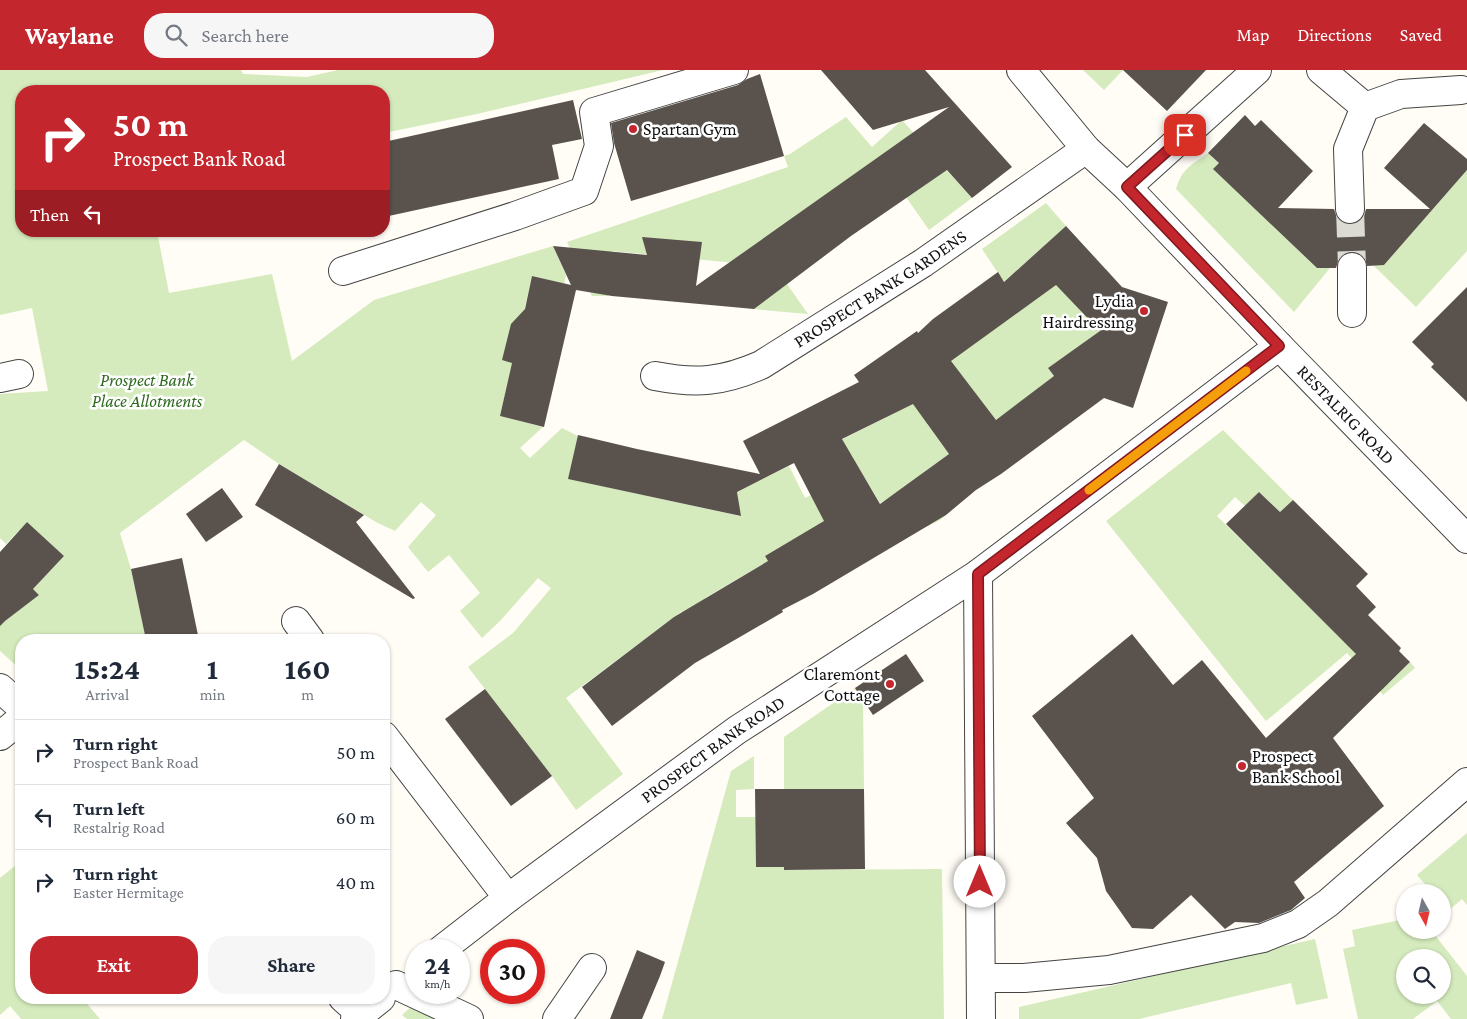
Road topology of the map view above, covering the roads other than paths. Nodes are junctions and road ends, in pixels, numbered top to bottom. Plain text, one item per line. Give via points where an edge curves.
1 (734, 70) edge
2 (1021, 70) edge
3 (1257, 70) edge
4 (1321, 70) edge
5 (1461, 90) dead end
6 (1366, 107) junction
7 (1086, 149) junction
8 (1127, 187) junction
9 (1350, 209) tunnel mouth
10 (1352, 267) tunnel mouth
11 (343, 271) dead end
12 (1352, 313) dead end
13 (1279, 346) junction
14 (655, 376) dead end
15 (1467, 539) edge
16 (978, 574) junction
17 (0, 688) edge
18 (15, 702) edge
19 (15, 723) edge
20 (0, 736) edge
21 (390, 744) edge
22 (1467, 782) edge
23 (508, 898) junction
24 (456, 939) edge
25 (592, 968) dead end
26 (981, 978) junction
27 (390, 1000) edge
28 (470, 1019) edge
29 (557, 1019) edge
30 (981, 1019) edge

1 - 11 street via 594,112 599,146 584,191
2 - 7 street, RESTALRIG ROAD
3 - 8 street
4 - 6 street
5 - 6 street via 1401,94
6 - 9 street via 1348,148
7 - 8 street, RESTALRIG ROAD
7 - 14 street, PROSPECT BANK GARDENS via 923,263 761,365 709,381
8 - 13 street, RESTALRIG ROAD
10 - 12 street
13 - 15 street, RESTALRIG ROAD
13 - 16 street, PROSPECT BANK ROAD
16 - 23 street, PROSPECT BANK ROAD via 737,730
16 - 26 street
17 - 18 street
19 - 20 street
21 - 23 street
22 - 26 street via 1328,903 1298,924 1262,938 1109,970 1024,978
23 - 24 street, PROSPECT BANK ROAD
25 - 29 street
26 - 30 street
27 - 28 street

